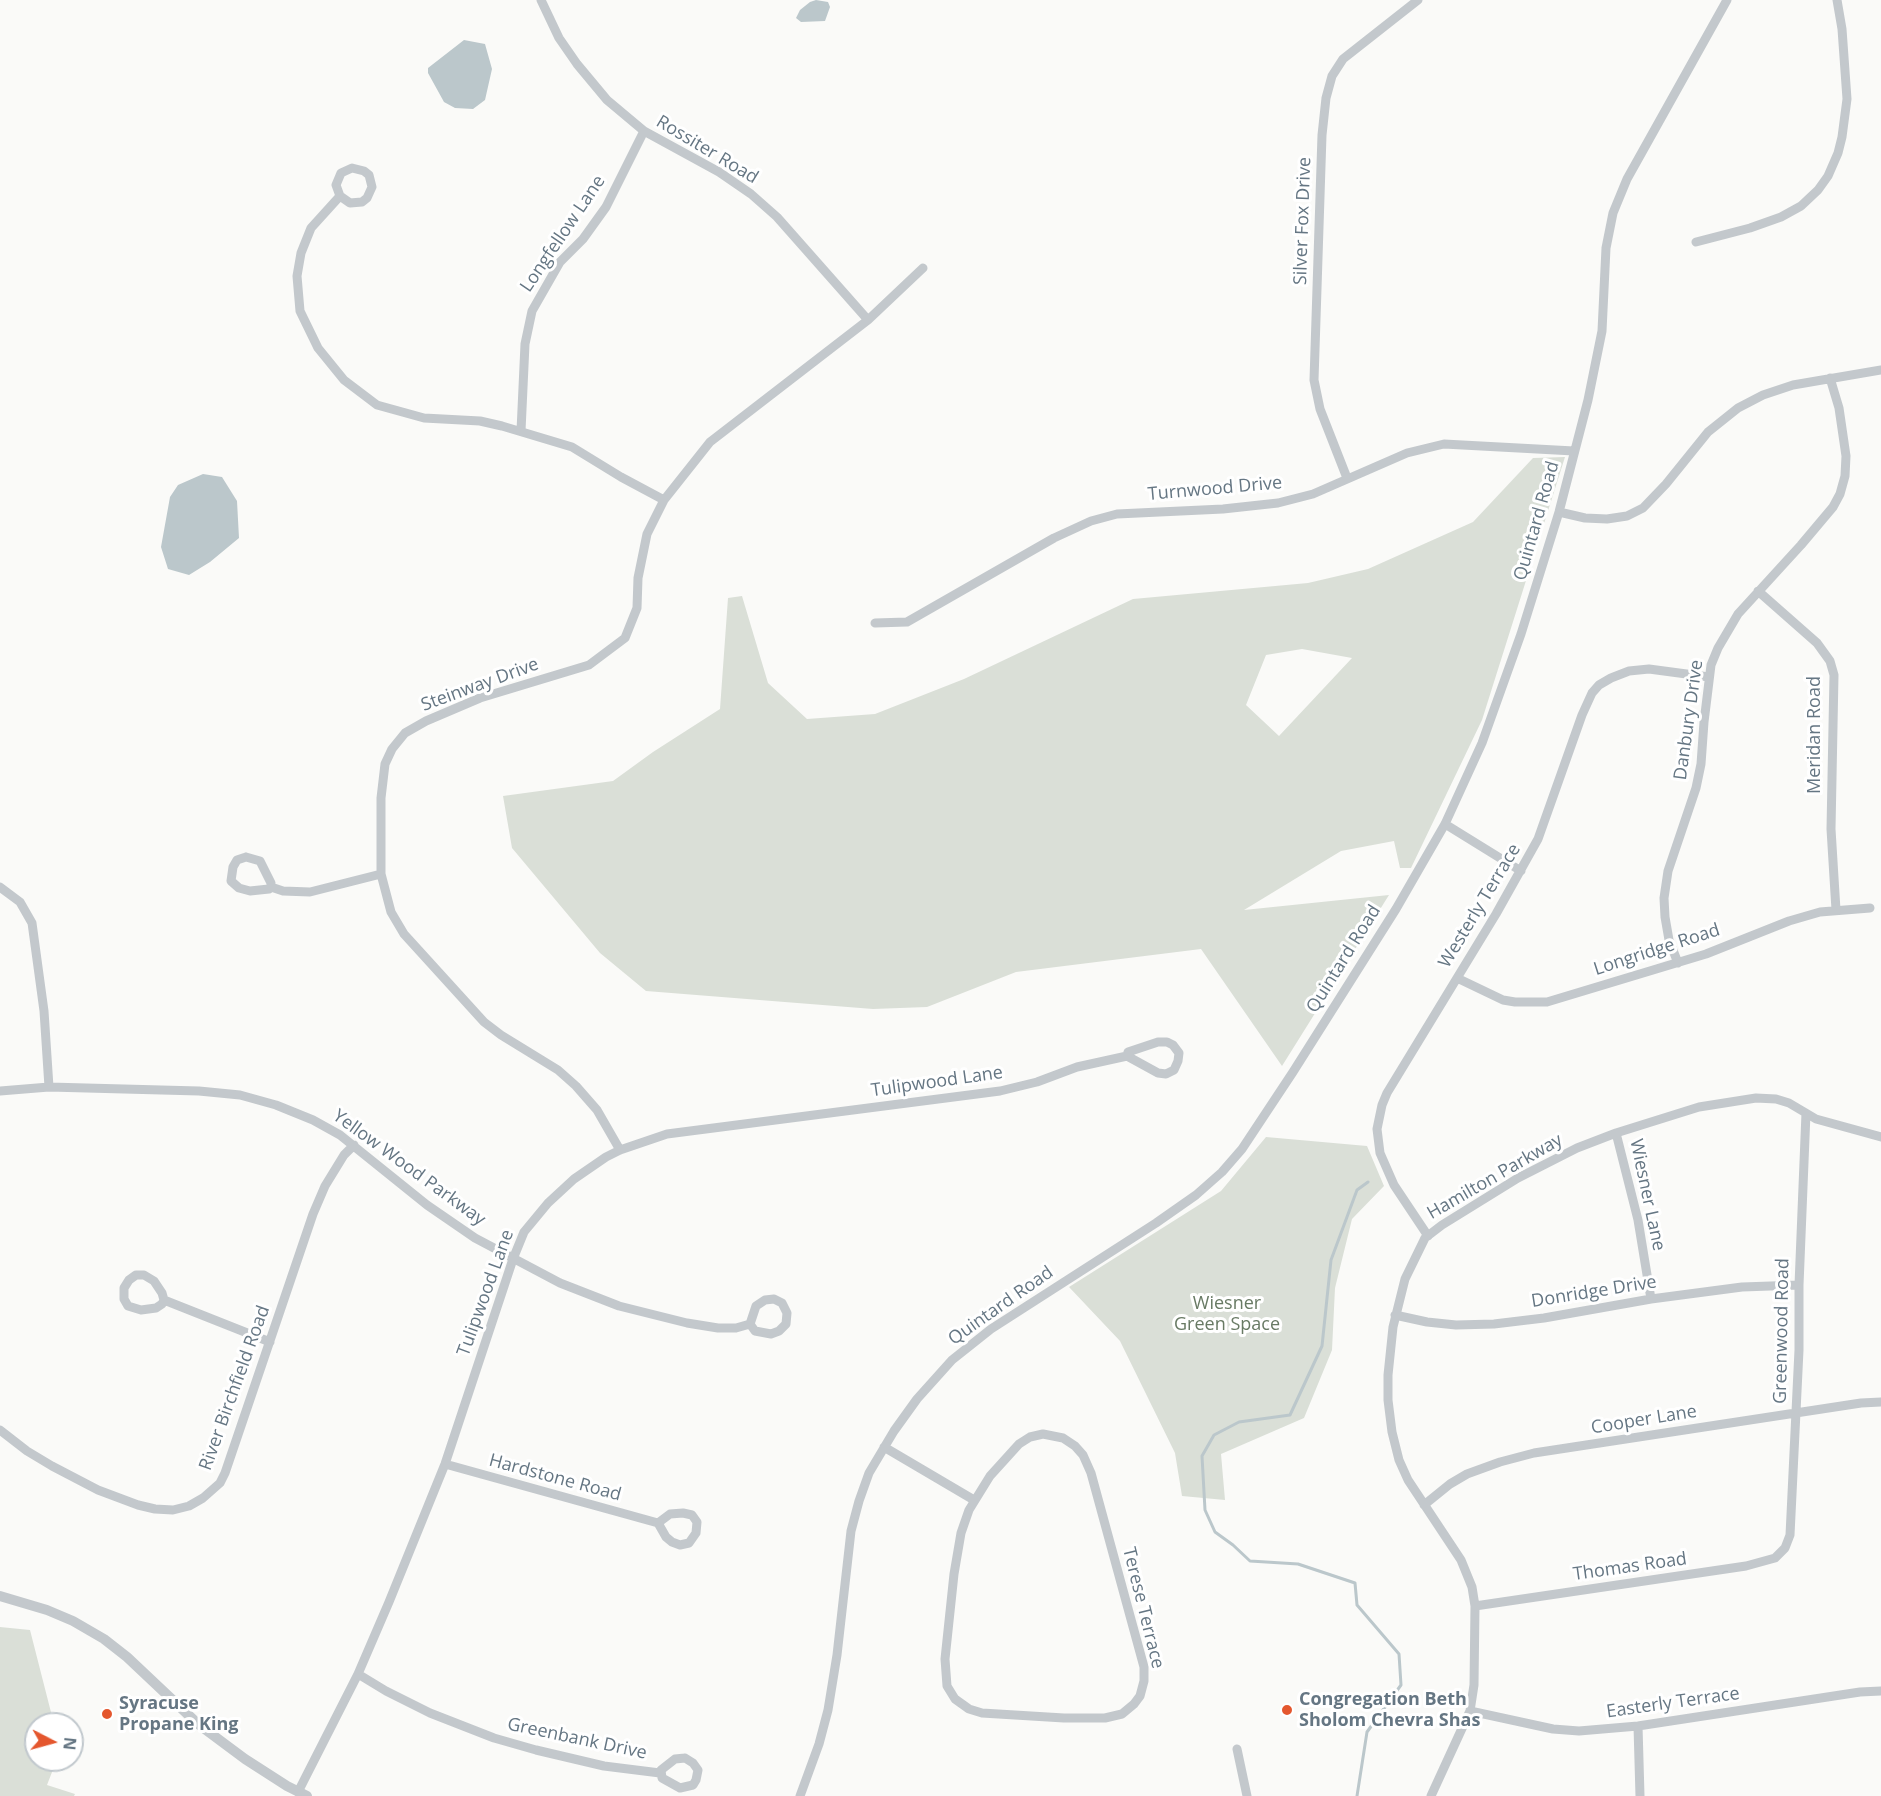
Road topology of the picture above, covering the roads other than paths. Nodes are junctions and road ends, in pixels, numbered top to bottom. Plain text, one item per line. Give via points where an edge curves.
1 (541, 0) edge
2 (1418, 0) edge
3 (1727, 0) edge
4 (1837, 0) edge
5 (644, 131) junction
6 (340, 196) junction
7 (1696, 242) dead end
8 (923, 268) dead end
9 (868, 320) junction
10 (1881, 370) edge
11 (1830, 378) junction
12 (521, 431) junction
13 (1575, 451) junction
14 (1347, 478) junction
15 (664, 500) junction
16 (1559, 512) junction
17 (1758, 591) junction
18 (875, 623) dead end
19 (1709, 676) junction
20 (1444, 824) junction
21 (1521, 871) junction
22 (381, 874) junction
23 (0, 887) edge
24 (272, 887) junction
25 (1870, 908) dead end
26 (1836, 910) junction
27 (1678, 963) junction
28 (1457, 978) junction
29 (1127, 1056) junction
30 (49, 1087) junction
31 (0, 1091) edge
32 (1806, 1113) junction
33 (1616, 1132) junction
34 (1881, 1137) edge
35 (354, 1145) junction
36 (620, 1150) junction
37 (1428, 1236) junction
38 (513, 1259) junction
39 (1799, 1285) junction
40 (1651, 1299) junction
41 (164, 1300) junction
42 (1395, 1315) junction
43 (750, 1324) junction
44 (270, 1342) junction
45 (1881, 1402) edge
46 (1796, 1414) junction
47 (0, 1430) edge
48 (884, 1447) junction
49 (445, 1464) junction
50 (974, 1500) junction
51 (1424, 1505) junction
52 (658, 1523) dead end
53 (1785, 1548) joint
54 (0, 1596) edge
55 (1475, 1606) junction
56 (358, 1674) junction
57 (1881, 1691) edge
58 (1470, 1711) junction
59 (1638, 1726) junction
60 (1237, 1749) dead end
61 (660, 1773) dead end
62 (302, 1794) edge
63 (800, 1796) edge
64 (1247, 1796) edge
65 (1431, 1796) edge
66 (1640, 1796) edge

1 - 5 street, Rossiter Road via 577,64 607,100
2 - 14 street, Silver Fox Drive via 1343,58 1332,76 1326,98 1314,380 1320,409
3 - 13 street, Quintard Road via 1627,179 1613,213 1606,249 1602,331
4 - 7 street via 1847,99 1842,137 1828,176 1809,198 1781,217
5 - 9 street, Rossiter Road via 751,194 777,217
5 - 12 street, Longfellow Lane via 606,207 560,262 532,311 525,344
6 - 6 street via 336,184 341,173 352,168 369,175 372,187 362,202 350,203
6 - 12 street via 311,228 297,276 300,311 318,348 344,380 377,405 424,418 480,421
8 - 9 street, Steinway Drive
9 - 15 street, Steinway Drive via 710,442
10 - 11 street
11 - 16 street via 1793,385 1738,408 1708,432 1643,508 1607,519
11 - 17 street, Danbury Drive via 1846,456 1840,494 1801,545
12 - 15 street via 572,447
13 - 14 street, Turnwood Drive via 1444,444 1407,453
13 - 16 street, Quintard Road
14 - 18 street, Turnwood Drive via 1313,494 1278,503 1117,514 1092,520 907,622
15 - 22 street, Steinway Drive via 646,534 637,608 625,638 589,665 480,698 426,721 405,734 392,749 382,779
16 - 20 street, Quintard Road via 1482,743
17 - 19 street, Danbury Drive via 1738,614 1718,648
17 - 26 street, Meridan Road via 1817,643 1830,661 1834,675 1831,833
19 - 21 street, Westerly Terrace via 1649,669 1629,671 1599,685 1582,714 1538,839
19 - 27 street, Danbury Drive via 1699,776 1668,871 1664,898 1667,928
20 - 21 street
20 - 48 street, Quintard Road via 1396,909 1299,1062 1242,1149 1222,1172 1156,1223 991,1329 952,1360 917,1399
21 - 28 street, Westerly Terrace
22 - 24 street via 309,892
22 - 36 street, Steinway Drive via 391,912 411,944 484,1022 576,1086 597,1110
23 - 30 street via 20,902 32,923
24 - 24 street via 257,891 234,885 230,877 237,860 246,857 260,861
25 - 26 street, Longridge Road
26 - 27 street, Longridge Road via 1790,921
27 - 28 street, Longridge Road via 1536,1003 1503,1000
28 - 37 street, Westerly Terrace via 1388,1093 1377,1129 1380,1153 1394,1185
29 - 29 street, Tulipwood Lane via 1166,1074 1174,1070 1179,1053 1167,1042 1158,1042 1128,1052
29 - 36 street, Tulipwood Lane via 1077,1066 1000,1091 667,1134
30 - 31 street, Yellow Wood Parkway
30 - 35 street, Yellow Wood Parkway via 240,1095 313,1120
32 - 33 street, Hamilton Parkway via 1776,1099 1756,1098 1699,1107
32 - 34 street, Hamilton Parkway
32 - 39 street, Greenwood Road
33 - 37 street, Hamilton Parkway via 1518,1178
33 - 40 street, Wiesner Lane via 1638,1220
35 - 38 street, Yellow Wood Parkway via 427,1205
35 - 44 street, River Birchfield Road via 344,1155 313,1214
36 - 38 street, Tulipwood Lane via 574,1179 548,1203 524,1232
37 - 42 street, Hamilton Parkway via 1405,1279
38 - 43 street, Yellow Wood Parkway via 619,1306 718,1328
38 - 49 street, Tulipwood Lane
39 - 40 street, Donridge Drive via 1742,1287
39 - 46 street, Greenwood Road
40 - 42 street, Donridge Drive via 1494,1324 1456,1325
41 - 41 street via 154,1281 144,1275 136,1275 124,1288 128,1306 137,1309 156,1308
41 - 44 street
42 - 51 street, Hamilton Parkway via 1388,1374 1392,1432 1408,1480
43 - 43 street, Yellow Wood Parkway via 756,1306 765,1300 782,1303 787,1313 786,1324 771,1334 756,1331
44 - 47 street, River Birchfield Road via 225,1473 220,1483 189,1506 155,1509 98,1490 52,1466
45 - 46 street, Cooper Lane
46 - 51 street, Cooper Lane via 1534,1453 1467,1474
46 - 53 street, Greenwood Road via 1790,1535
48 - 50 street
48 - 63 street, Quintard Road via 869,1473 851,1531 828,1710
49 - 52 street, Hardstone Road
49 - 56 street, Tulipwood Lane
50 - 50 street, Terese Terrace via 1019,1444 1030,1437 1043,1434 1063,1438 1083,1455 1144,1667 1140,1696 1126,1712 1105,1718 982,1713 955,1698 945,1674 947,1638 961,1533
51 - 55 street, Hamilton Parkway via 1461,1560 1473,1587
53 - 55 street, Thomas Road via 1775,1558 1746,1566
54 - 62 street via 47,1610 104,1639 198,1724
55 - 58 street, Hamilton Parkway
56 - 61 street, Greenbank Drive via 430,1713 494,1738 604,1766
56 - 62 street, Tulipwood Lane
57 - 59 street, Easterly Terrace
58 - 59 street, Easterly Terrace via 1553,1729
58 - 65 street, Hamilton Parkway
59 - 66 street
60 - 64 street

